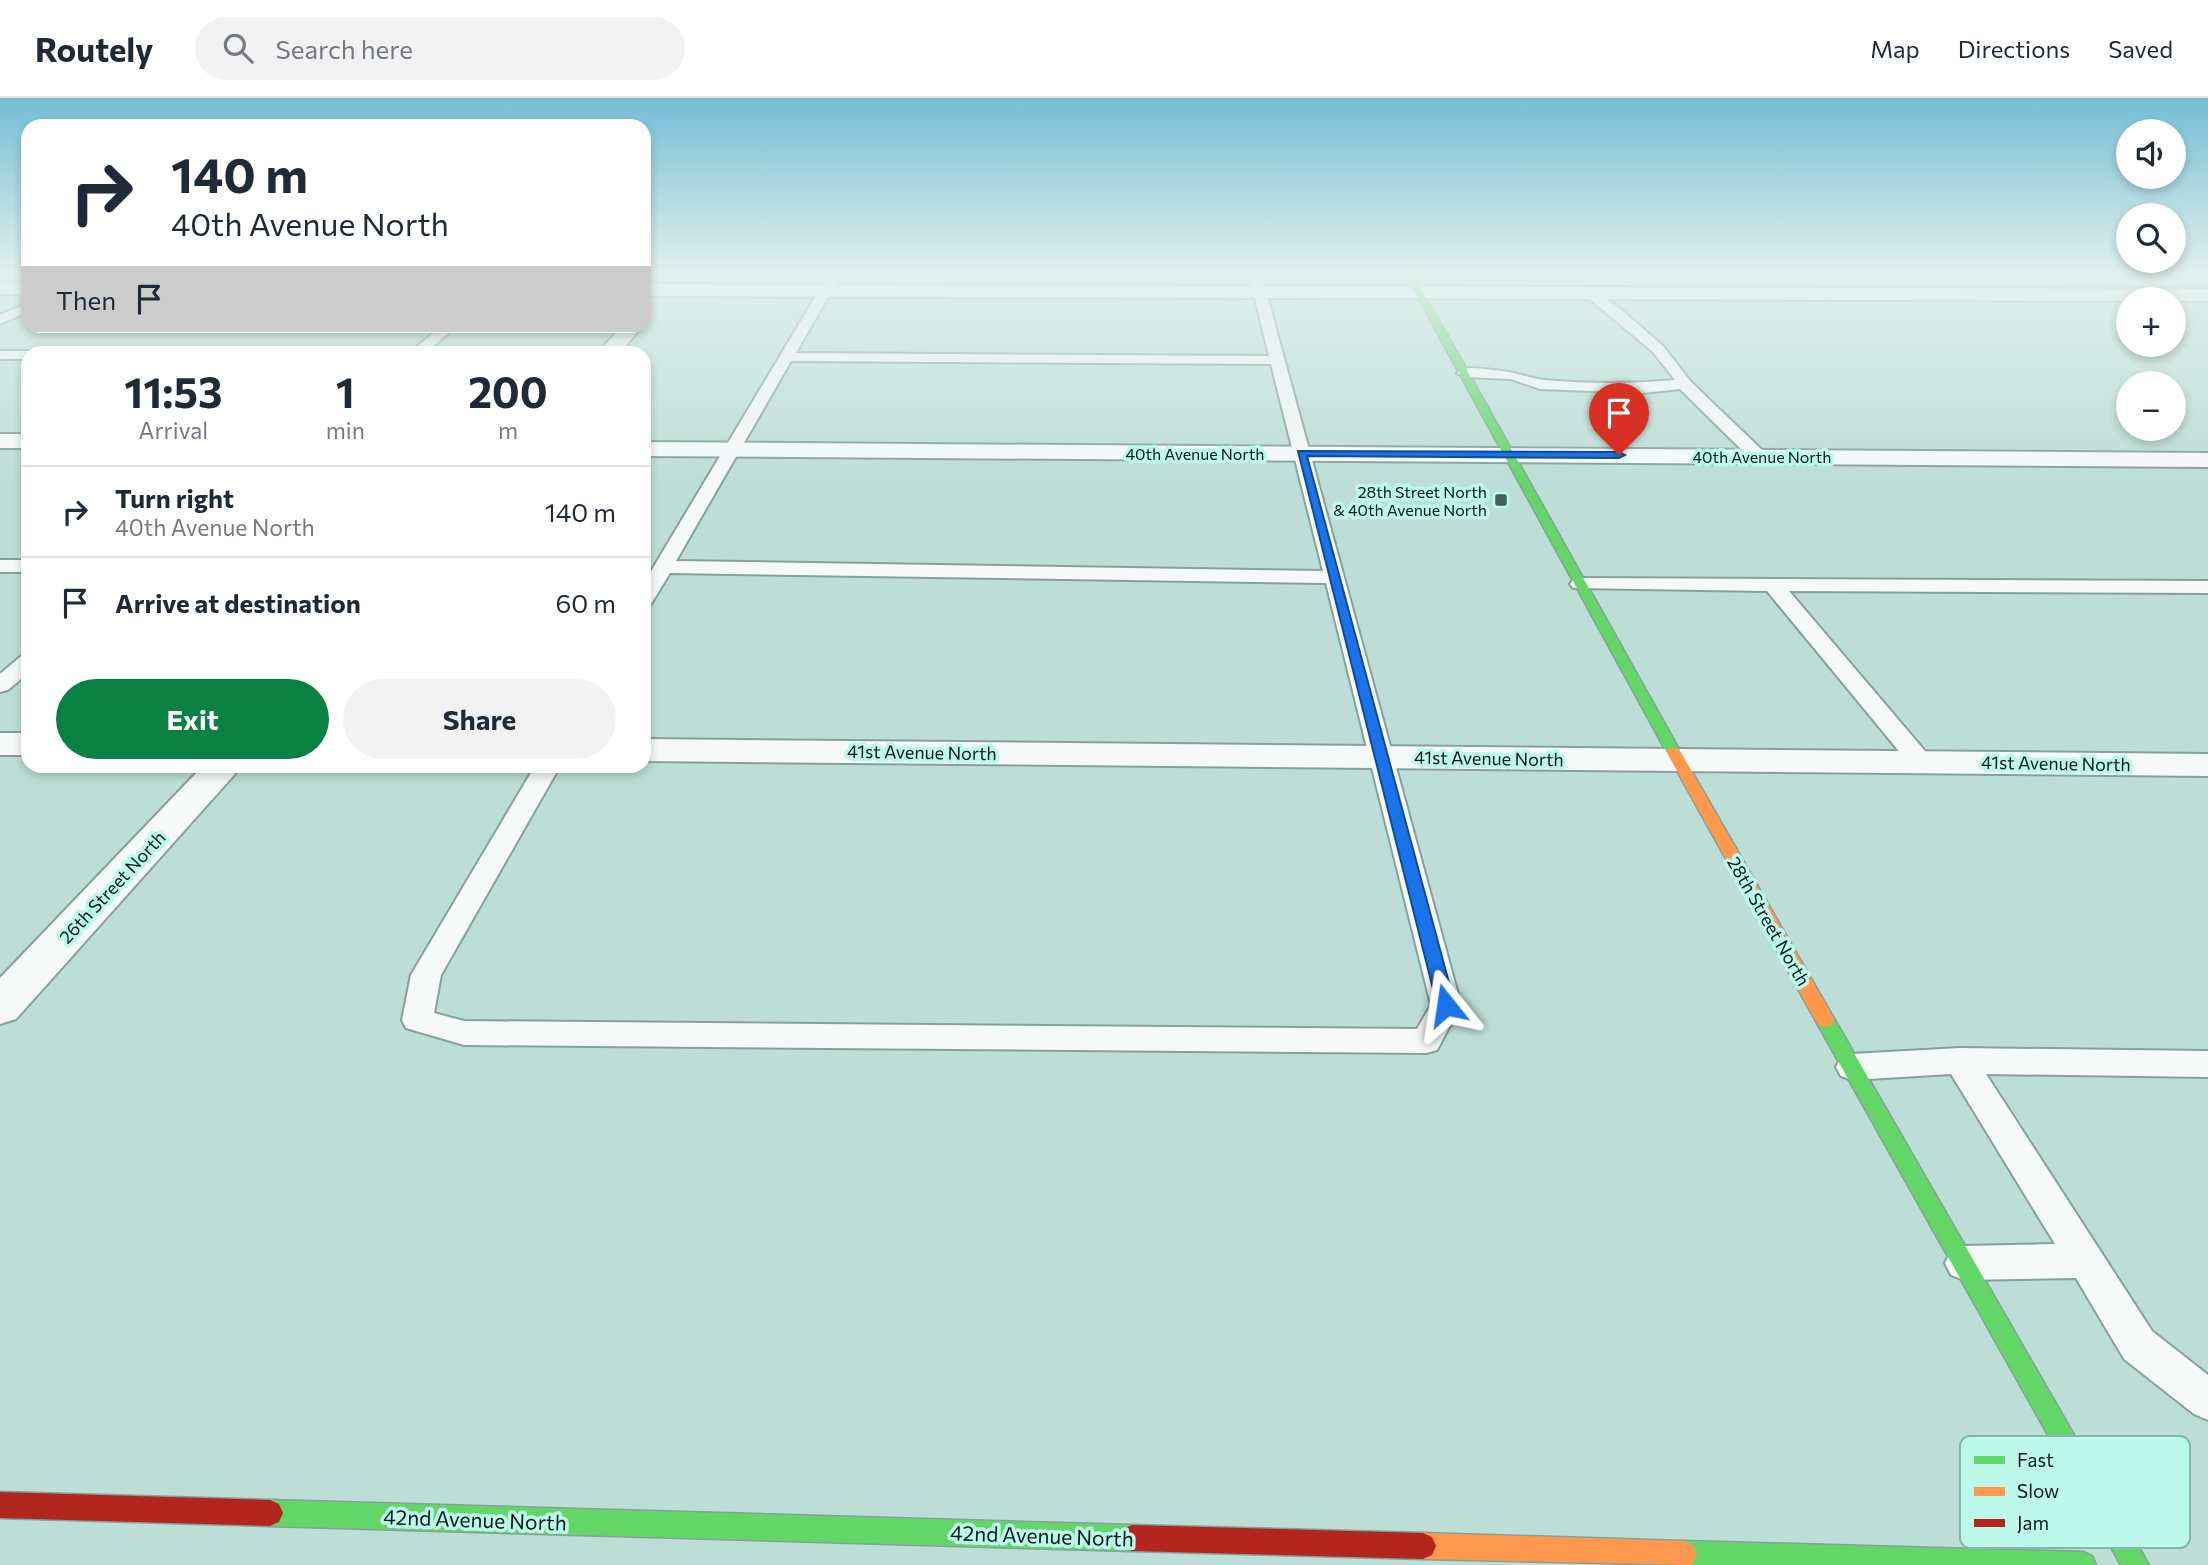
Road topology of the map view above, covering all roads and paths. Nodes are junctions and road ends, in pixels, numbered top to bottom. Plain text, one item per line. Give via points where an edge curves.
1 (795, 342) edge
2 (1272, 342) edge
3 (1447, 342) edge
4 (1650, 342) edge
5 (0, 355) edge
6 (21, 355) edge
7 (786, 357) junction
8 (1277, 360) junction
9 (1464, 373) junction
10 (1684, 384) junction
11 (0, 441) edge
12 (21, 441) edge
13 (651, 449) edge
14 (731, 450) junction
15 (1301, 453) junction
16 (1508, 454) junction
17 (1758, 456) junction
18 (2208, 460) edge
19 (0, 566) edge
20 (21, 566) edge
21 (663, 567) junction
22 (1333, 577) junction
23 (1580, 584) junction
24 (1773, 585) junction
25 (2208, 587) edge
26 (651, 588) edge
27 (21, 668) edge
28 (0, 685) edge
29 (0, 744) edge
30 (21, 744) edge
31 (651, 750) edge
32 (1379, 757) junction
33 (1677, 759) junction
34 (1922, 762) junction
35 (2208, 765) edge
36 (217, 773) edge
37 (544, 773) edge
38 (0, 1007) edge
39 (1960, 1061) junction
40 (2208, 1064) edge
41 (1852, 1067) junction
42 (2085, 1261) junction
43 (1964, 1263) junction
44 (2208, 1400) edge
45 (2063, 1436) edge
46 (0, 1505) edge
47 (2126, 1548) edge
48 (2083, 1565) edge
49 (2136, 1565) edge

1 - 7 lane
2 - 8 lane
3 - 9 street, 28th Street North
4 - 10 lane
5 - 6 lane
7 - 8 lane
7 - 14 lane
8 - 15 lane
9 - 10 lane via 1513,375 1540,384 1571,386
9 - 16 street, 28th Street North
10 - 17 lane
11 - 12 street
13 - 14 street, 40th Avenue North
14 - 15 street, 40th Avenue North
14 - 21 lane
15 - 16 street, 40th Avenue North
15 - 22 lane
16 - 17 street, 40th Avenue North
16 - 23 street, 28th Street North
17 - 18 street, 40th Avenue North
19 - 20 lane
21 - 22 lane
21 - 26 lane
22 - 32 lane
23 - 24 lane
23 - 33 street, 28th Street North
24 - 25 lane
24 - 34 lane
27 - 28 lane
29 - 30 street
31 - 32 street, 41st Avenue North
32 - 33 street, 41st Avenue North
32 - 37 lane via 1446,1005 1426,1041 464,1033 417,1020 426,975
33 - 34 street, 41st Avenue North
33 - 41 street, 28th Street North
34 - 35 street, 41st Avenue North
36 - 38 street, 26th Street North
39 - 40 lane
39 - 41 lane
39 - 42 lane
41 - 43 street, 28th Street North
42 - 43 lane
42 - 44 lane via 2138,1345
43 - 45 street, 28th Street North
46 - 48 street, 42nd Avenue North
47 - 49 street, 28th Street North

